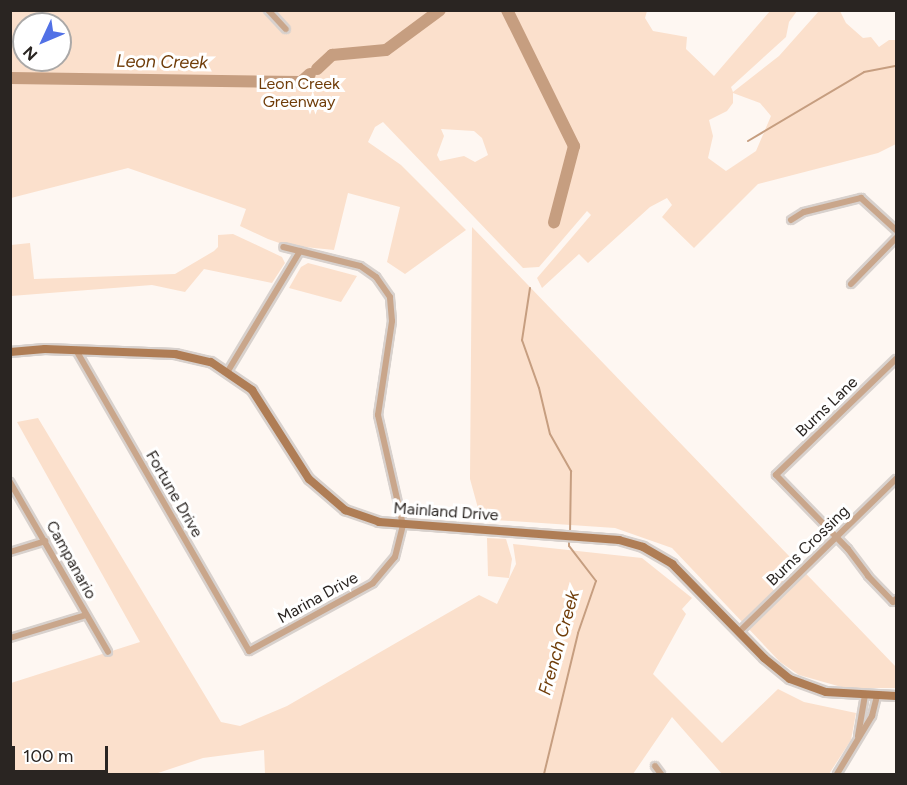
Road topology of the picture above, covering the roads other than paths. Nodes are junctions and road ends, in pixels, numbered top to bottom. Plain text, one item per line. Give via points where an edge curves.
1 (268, 10) edge
2 (286, 29) dead end
3 (790, 220) dead end
4 (897, 230) edge
5 (897, 238) edge
6 (283, 247) dead end
7 (300, 251) junction
8 (851, 284) dead end
9 (76, 350) junction
10 (10, 352) edge
11 (897, 359) edge
12 (228, 371) junction
13 (897, 479) edge
14 (10, 482) edge
15 (403, 525) junction
16 (837, 537) junction
17 (45, 541) junction
18 (10, 552) edge
19 (895, 600) edge
20 (86, 615) junction
21 (739, 632) junction
22 (10, 638) edge
23 (249, 651) joint
24 (108, 652) dead end
25 (865, 696) junction
26 (877, 696) junction
27 (897, 696) edge
28 (858, 736) junction
29 (655, 766) dead end
30 (661, 774) edge
31 (837, 774) edge

1 - 2 street
3 - 4 street via 804,212 861,198
5 - 8 street
6 - 7 street
7 - 12 street
7 - 15 street via 360,266 384,286 390,297 392,321 378,415
9 - 10 main road, Mainland Drive
9 - 12 main road, Mainland Drive via 188,356
9 - 23 street, Fortune Drive
11 - 16 street, Burns Lane via 776,474
12 - 15 main road, Mainland Drive via 259,398 302,470 325,497 356,516
13 - 16 street, Burns Crossing
14 - 17 street, Campanario
15 - 21 main road, Mainland Drive via 599,539 643,547 664,559
15 - 23 street, Marina Drive via 395,557 373,583
16 - 19 street
16 - 21 street, Burns Crossing
17 - 18 street
17 - 20 street, Campanario
20 - 22 street
20 - 24 street, Campanario
21 - 25 main road, Mainland Drive via 770,664 796,682 826,692
25 - 26 main road, Mainland Drive
25 - 28 street
26 - 27 main road, Mainland Drive
26 - 28 street via 872,716
28 - 31 street
29 - 30 street

